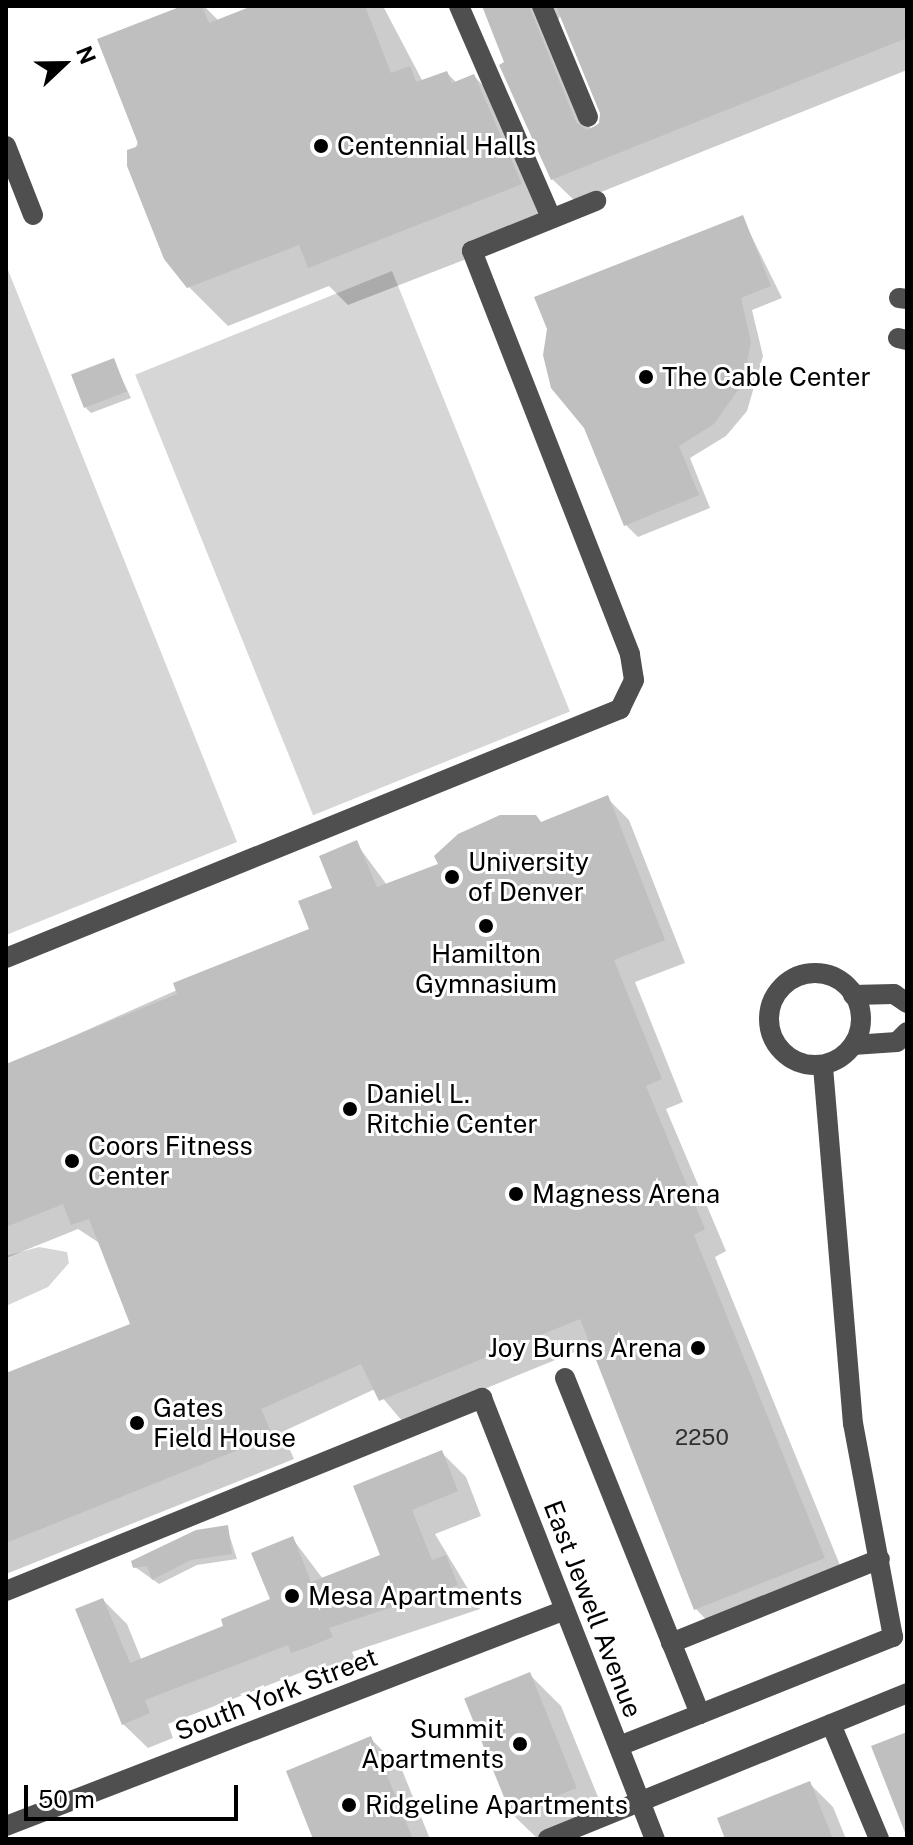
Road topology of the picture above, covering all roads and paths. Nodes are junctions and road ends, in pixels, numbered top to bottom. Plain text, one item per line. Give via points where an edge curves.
1 (459, 6) edge
2 (542, 6) edge
3 (588, 117) dead end
4 (6, 146) edge
5 (596, 201) dead end
6 (33, 215) dead end
7 (551, 218) junction
8 (6, 958) edge
9 (853, 995) junction
10 (907, 1003) edge
11 (907, 1032) edge
12 (853, 1045) junction
13 (823, 1065) junction
14 (565, 1378) dead end
15 (880, 1559) junction
16 (6, 1591) edge
17 (565, 1610) junction
18 (671, 1643) junction
19 (907, 1693) edge
20 (700, 1714) junction
21 (831, 1724) junction
22 (619, 1746) junction
23 (640, 1802) junction
24 (6, 1826) edge
25 (548, 1839) edge
26 (655, 1839) edge
27 (879, 1839) edge

1 - 7 street
2 - 3 street
4 - 6 street
5 - 7 street
7 - 8 street via 472,251 630,654 629,697 606,717
9 - 10 street via 894,994
9 - 12 street via 861,1016
9 - 13 street via 840,980 813,973 774,997 775,1043 799,1063
11 - 12 street via 897,1042
12 - 13 street
13 - 15 street via 853,1424
14 - 18 street
15 - 18 street
15 - 20 street via 893,1637
16 - 17 street, East Jewell Avenue via 482,1398
17 - 22 street, East Jewell Avenue
17 - 24 street, South York Street
18 - 20 street
19 - 21 street
20 - 22 street
21 - 23 street
21 - 27 street
22 - 23 street, East Jewell Avenue
23 - 25 street
23 - 26 street, East Jewell Avenue

